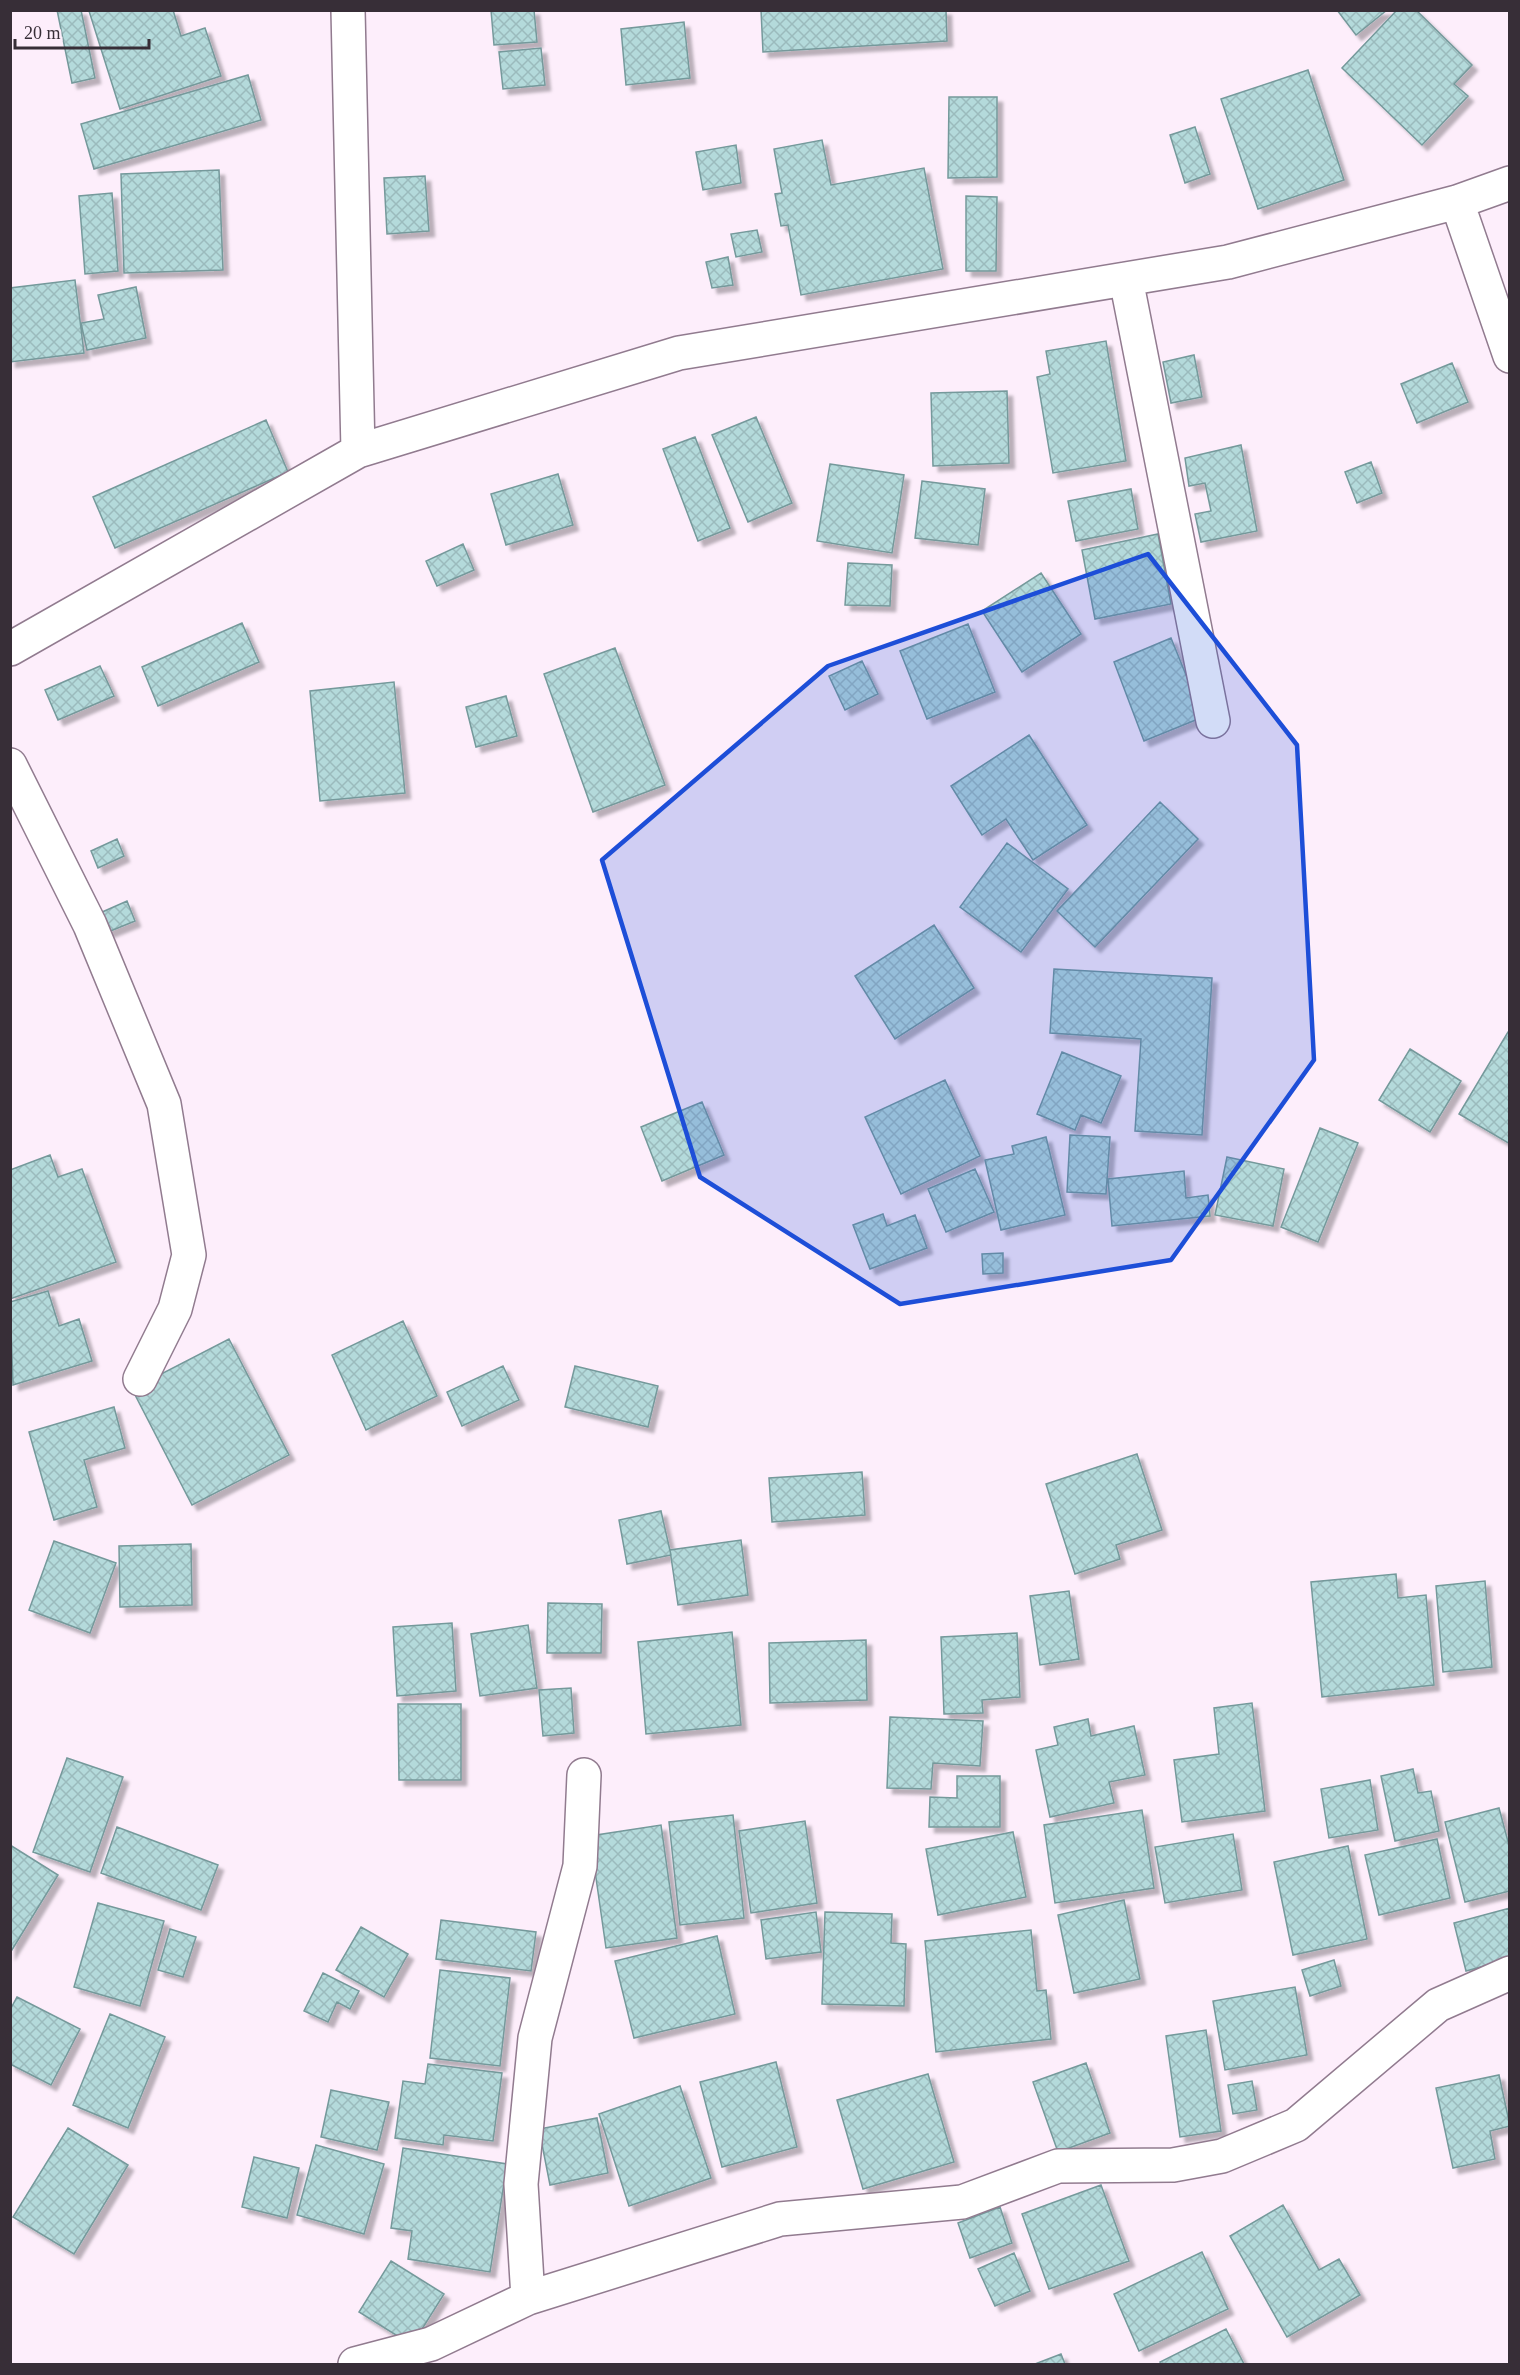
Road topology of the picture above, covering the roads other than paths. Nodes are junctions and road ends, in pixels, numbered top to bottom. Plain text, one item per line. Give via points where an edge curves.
1 (348, 10) edge
2 (1509, 183) edge
3 (1457, 202) junction
4 (1126, 279) junction
5 (1509, 357) edge
6 (358, 451) junction
7 (10, 649) edge
8 (1213, 721) dead end
9 (10, 765) edge
10 (140, 1379) dead end
11 (584, 1775) dead end
12 (1509, 1973) edge
13 (528, 2298) junction
14 (356, 2364) edge

1 - 6 street
2 - 3 street
3 - 4 street via 1228,262
3 - 5 street
4 - 6 street via 680,353
4 - 8 street
6 - 7 street
9 - 10 street via 90,925 164,1104 189,1255 176,1309
11 - 13 street via 580,1866 535,2038 521,2184
12 - 13 street via 1438,2005 1296,2125 1222,2156 1173,2165 1058,2166 962,2202 780,2219
13 - 14 street via 431,2344

